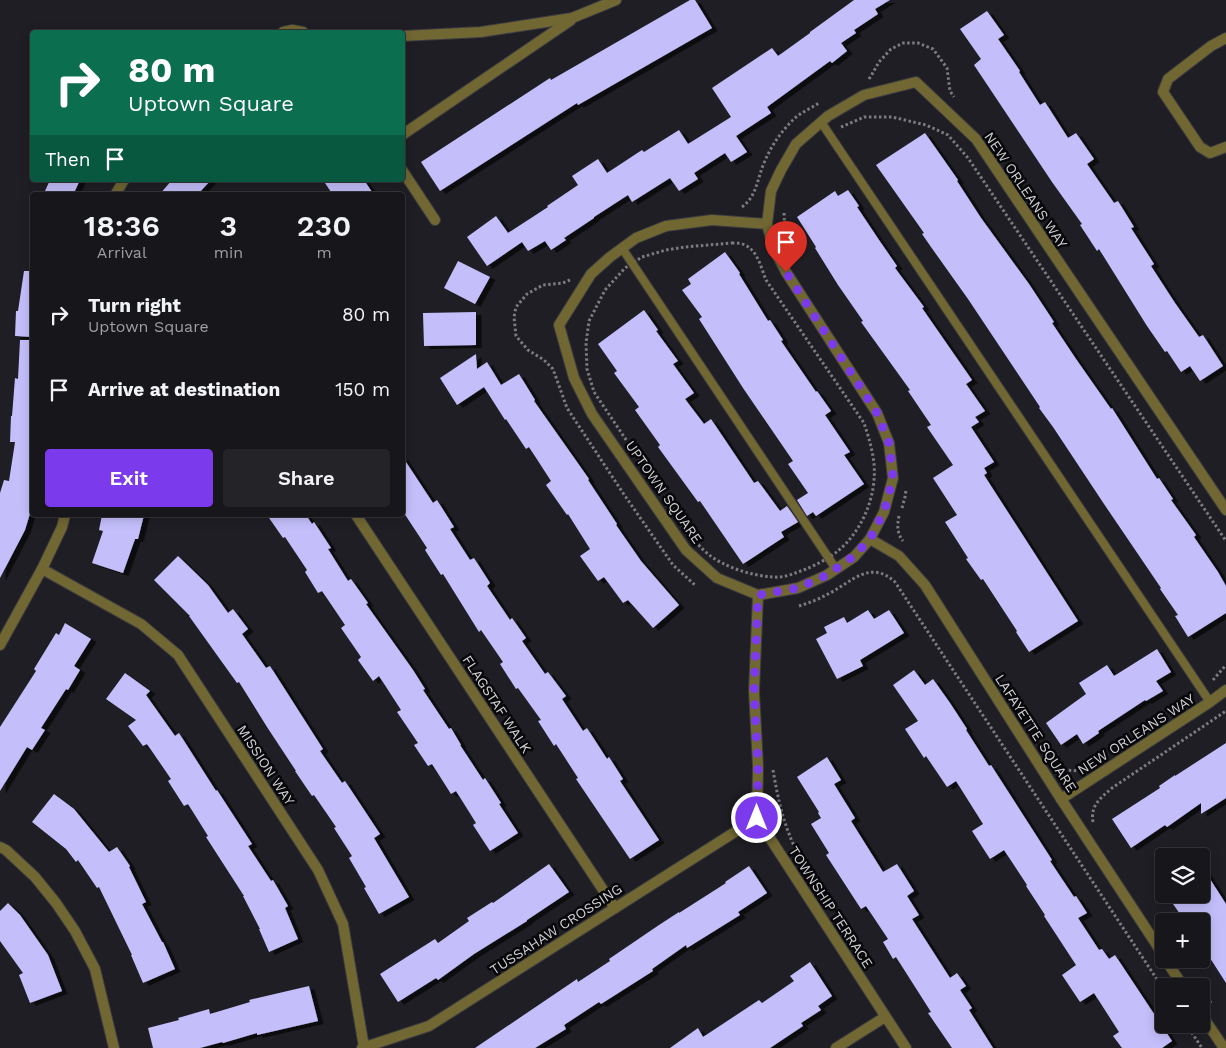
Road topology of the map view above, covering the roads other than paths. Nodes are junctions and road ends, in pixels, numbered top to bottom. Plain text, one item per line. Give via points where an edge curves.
1 (616, 0) edge
2 (572, 18) junction
3 (405, 36) edge
4 (1226, 38) edge
5 (821, 122) junction
6 (405, 133) edge
7 (1226, 147) edge
8 (405, 174) edge
9 (436, 220) dead end
10 (767, 224) junction
11 (622, 248) junction
12 (1226, 510) edge
13 (64, 517) edge
14 (357, 517) edge
15 (870, 539) junction
16 (42, 569) junction
17 (836, 569) junction
18 (758, 595) junction
19 (0, 645) edge
20 (1226, 690) edge
21 (1210, 702) junction
22 (1061, 799) junction
23 (757, 818) junction
24 (0, 847) edge
25 (615, 908) junction
26 (1155, 943) edge
27 (885, 1017) junction
28 (1210, 1027) edge
29 (114, 1048) edge
30 (363, 1048) edge
31 (836, 1048) edge
32 (906, 1048) edge
33 (1224, 1048) edge

1 - 2 street
2 - 3 street via 481,32
2 - 6 street
4 - 7 street via 1168,79 1163,92 1200,147 1210,153
5 - 10 street, NEW ORLEANS WAY via 796,144 781,170 771,191
5 - 12 street, NEW ORLEANS WAY via 864,95 916,82 976,139
5 - 21 lane
8 - 9 street
10 - 11 street, UPTOWN SQUARE via 712,220 666,226 636,238
10 - 15 street via 773,247 786,272 877,413 889,443 893,478 884,512
11 - 17 lane
11 - 18 street, UPTOWN SQUARE via 591,274 559,325 574,378 592,414 686,550 717,578
13 - 16 street
14 - 25 street, FLAGSTAF WALK
15 - 17 street
15 - 22 street, LAFAYETTE SQUARE via 899,556 925,585
16 - 19 street
16 - 30 street, MISSION WAY via 141,624 178,655 318,870 343,924
17 - 18 street via 798,588
18 - 23 street via 754,691
20 - 21 street, NEW ORLEANS WAY
21 - 22 street, NEW ORLEANS WAY
22 - 26 street, LAFAYETTE SQUARE
23 - 25 street, TUSSAHAW CROSSING
23 - 27 street, TOWNSHIP TERRACE
24 - 29 street via 35,877 75,932 95,969
25 - 30 street, TUSSAHAW CROSSING via 428,1026
27 - 31 street
27 - 32 street, TOWNSHIP TERRACE
28 - 33 street

